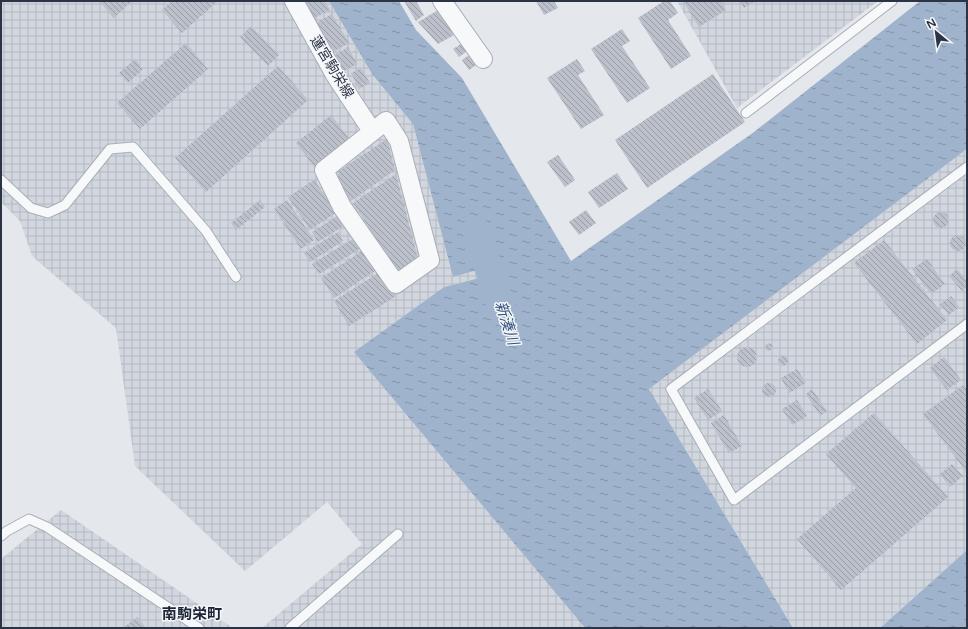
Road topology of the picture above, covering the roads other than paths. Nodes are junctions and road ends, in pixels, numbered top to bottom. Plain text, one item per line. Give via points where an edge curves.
1 (294, 1) edge
2 (442, 1) edge
3 (892, 1) edge
4 (483, 59) dead end
5 (746, 114) dead end
6 (372, 131) junction
7 (967, 167) edge
8 (1, 180) edge
9 (236, 277) dead end
10 (967, 324) edge
11 (398, 534) dead end
12 (1, 536) edge
13 (199, 628) edge
14 (290, 628) edge

1 - 6 street, 蓮宮駒栄線 via 335,75
2 - 4 street
3 - 5 lane
6 - 6 street via 386,120 400,141 430,260 396,284 342,207 324,170
7 - 10 lane via 671,389 734,500
8 - 9 lane via 31,208 48,213 65,205 110,149 133,147 206,231
11 - 14 lane
12 - 13 lane via 29,519 47,527

